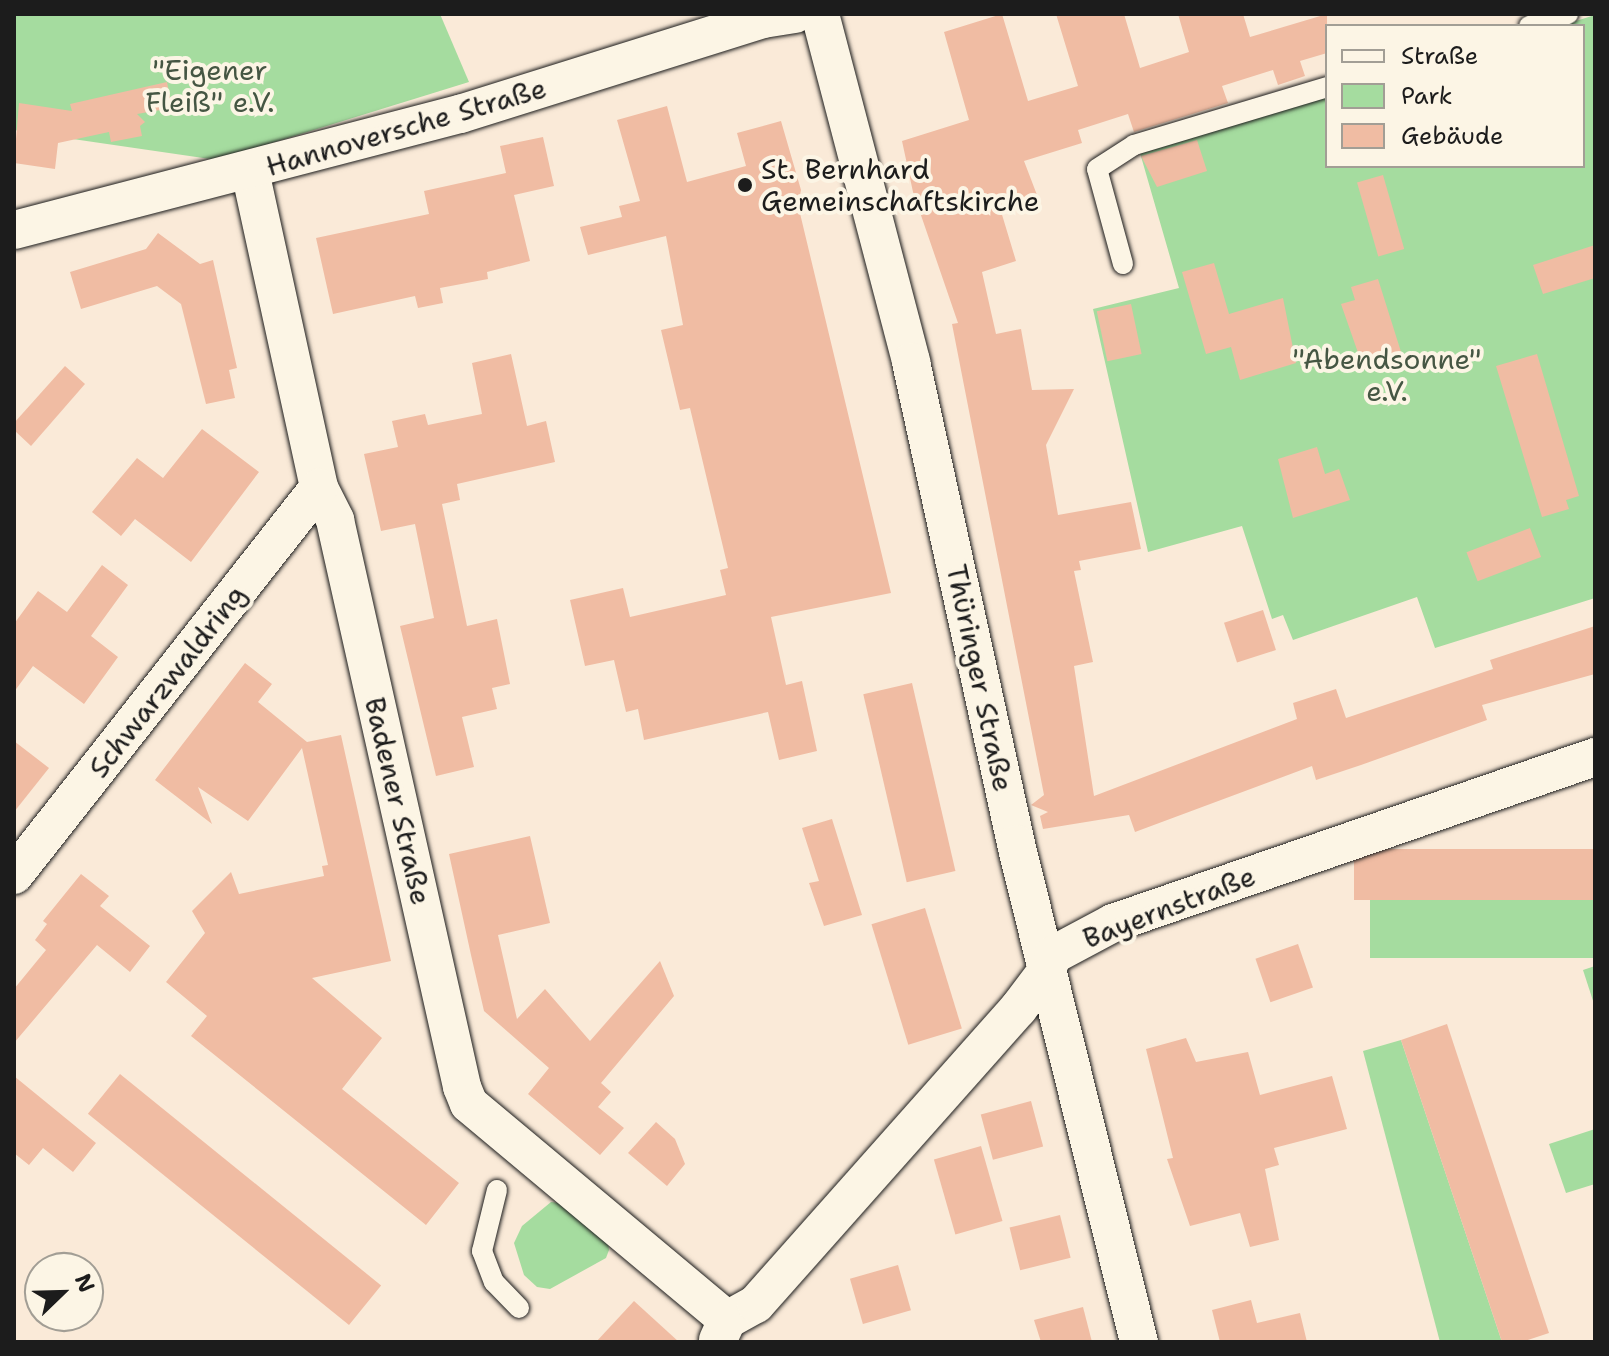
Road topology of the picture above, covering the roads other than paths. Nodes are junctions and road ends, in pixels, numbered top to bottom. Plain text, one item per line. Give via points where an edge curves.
1 (795, 14) edge
2 (820, 14) edge
3 (1568, 14) edge
4 (1536, 24) edge
5 (1325, 88) edge
6 (250, 171) junction
7 (14, 230) edge
8 (1123, 264) dead end
9 (319, 488) junction
10 (1595, 757) edge
11 (14, 875) edge
12 (1046, 972) junction
13 (497, 1190) dead end
14 (519, 1308) dead end
15 (722, 1331) edge
16 (1139, 1342) edge

1 - 6 street, Hannoversche Straße via 763,19 460,114
2 - 12 street, Thüringer Straße via 911,362
3 - 4 lane
5 - 8 lane via 1134,145 1097,169
6 - 7 street, Hannoversche Straße
6 - 9 street, Badener Straße
9 - 11 street, Schwarzwaldring
9 - 15 street, Badener Straße via 335,520 469,1104
10 - 12 street, Bayernstraße via 1113,923 1053,955
12 - 15 street, Bayernstraße via 756,1304
12 - 16 street, Thüringer Straße
13 - 14 lane via 482,1251 494,1282

